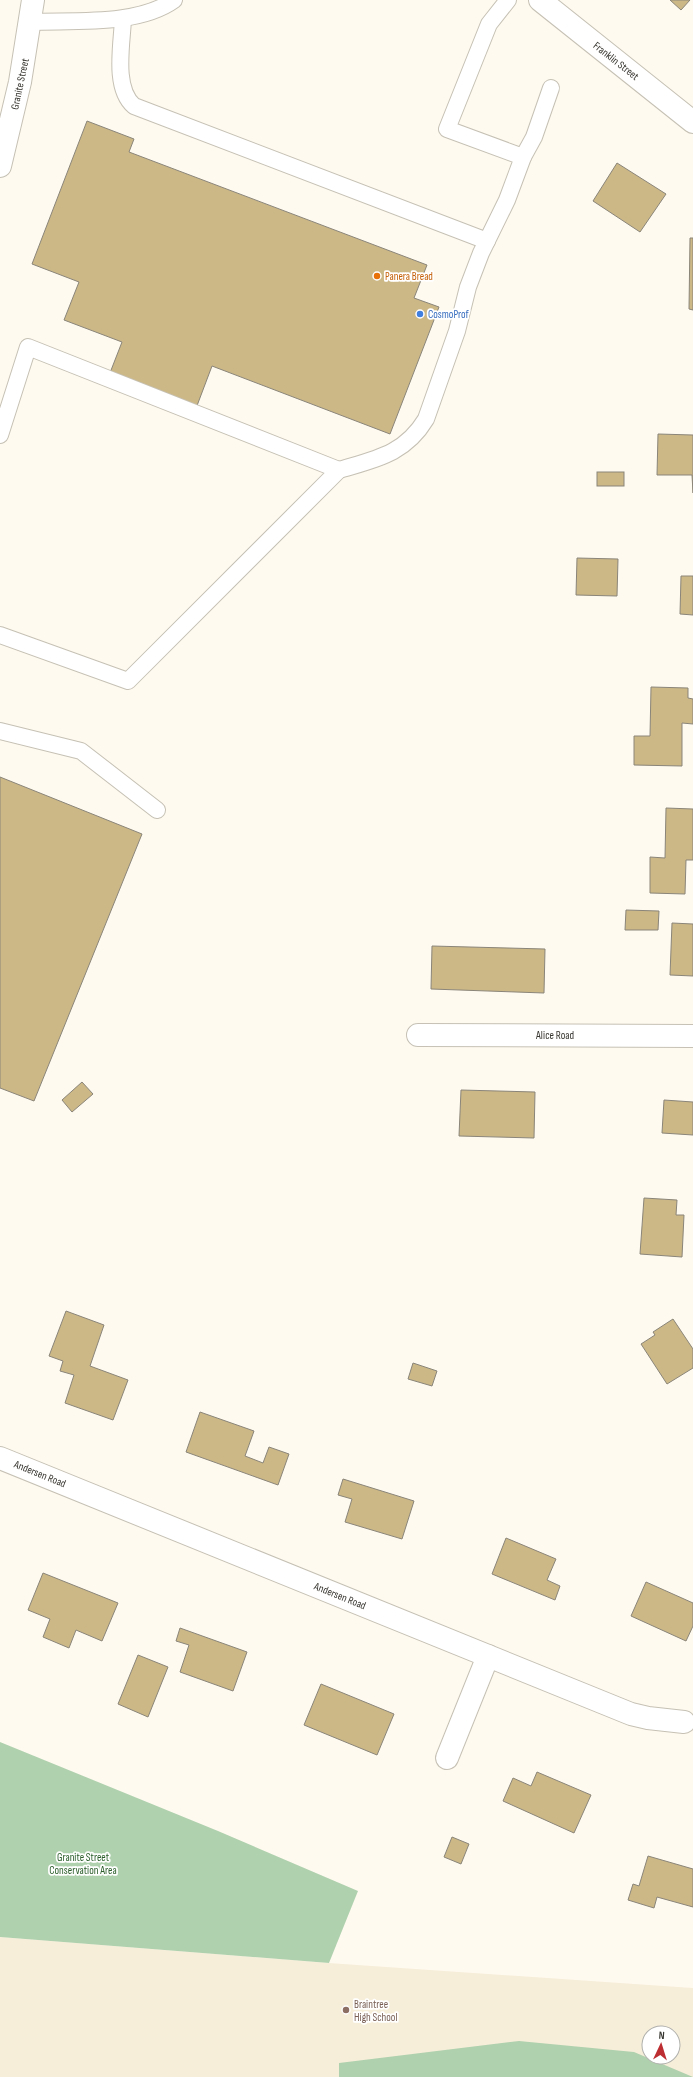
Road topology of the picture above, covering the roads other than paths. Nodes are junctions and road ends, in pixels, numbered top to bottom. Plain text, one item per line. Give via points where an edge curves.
1 (33, 0) edge
2 (174, 0) edge
3 (508, 0) edge
4 (540, 0) edge
5 (123, 18) junction
6 (30, 22) junction
7 (551, 88) dead end
8 (693, 122) edge
9 (523, 157) junction
10 (0, 166) edge
11 (487, 241) junction
12 (0, 434) edge
13 (339, 470) junction
14 (0, 635) edge
15 (0, 731) edge
16 (157, 810) dead end
17 (418, 1035) dead end
18 (693, 1036) edge
19 (0, 1458) edge
20 (488, 1656) junction
21 (690, 1723) edge
22 (447, 1758) dead end

1 - 6 street, Granite Street
2 - 5 lane via 154,11
3 - 9 lane via 489,24 447,128
4 - 8 street, Franklin Street
5 - 6 lane
5 - 11 lane via 121,83 126,98 134,106
6 - 10 street, Granite Street via 20,82
7 - 9 lane via 534,137
9 - 11 lane via 507,200
11 - 13 lane via 468,287 443,375 426,419 419,430 410,440 389,454
12 - 13 lane via 28,347
13 - 14 lane via 128,681
15 - 16 lane via 81,751
17 - 18 street, Alice Road
19 - 20 street, Andersen Road
20 - 21 street, Andersen Road via 631,1714
20 - 22 street

